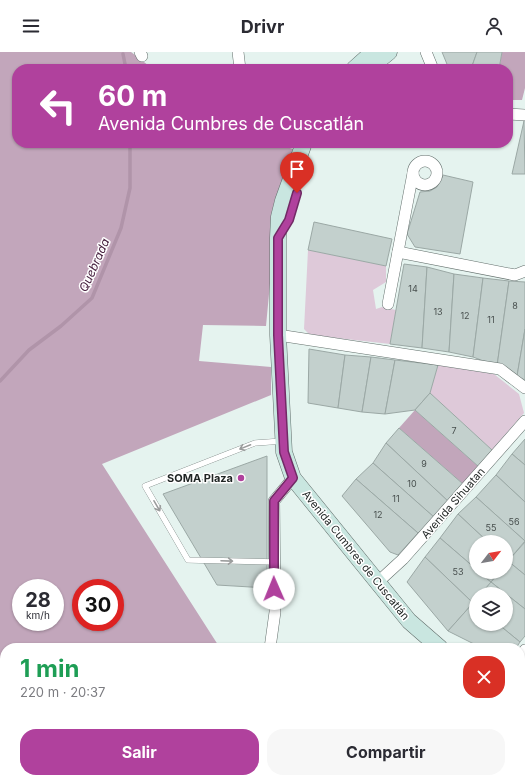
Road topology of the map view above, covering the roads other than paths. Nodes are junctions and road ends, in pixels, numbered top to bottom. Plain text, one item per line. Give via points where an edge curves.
1 (238, 52) edge
2 (373, 52) edge
3 (390, 52) edge
4 (426, 52) edge
5 (239, 64) edge
6 (360, 64) edge
7 (374, 64) edge
8 (431, 64) edge
9 (513, 114) edge
10 (525, 115) edge
11 (302, 148) edge
12 (314, 148) edge
13 (413, 173) dead end
14 (278, 238) junction
15 (398, 252) junction
16 (525, 271) edge
17 (388, 304) dead end
18 (278, 335) junction
19 (525, 388) edge
20 (525, 422) edge
21 (283, 441) junction
22 (293, 478) junction
23 (274, 562) junction
24 (378, 582) junction
25 (271, 643) edge
26 (434, 643) edge

1 - 5 street
2 - 6 main road
3 - 7 main road
4 - 8 street
9 - 10 street
11 - 14 main road, Avenida Cumbres de Cuscatlán via 283,201
12 - 14 main road via 289,220
13 - 15 street
14 - 18 main road, Avenida Cumbres de Cuscatlán
15 - 16 street via 515,275
15 - 17 street
18 - 19 street via 500,369
18 - 21 main road, Avenida Cumbres de Cuscatlán
20 - 24 street, Avenida Sihuatan via 403,559
21 - 22 main road, Avenida Cumbres de Cuscatlán via 285,459
21 -> 23 lane via 255,443 145,486 188,560
22 - 23 street via 274,501
22 - 24 main road, Avenida Cumbres de Cuscatlán
23 - 25 street via 275,612
24 - 26 main road, Avenida Cumbres de Cuscatlán via 416,629

